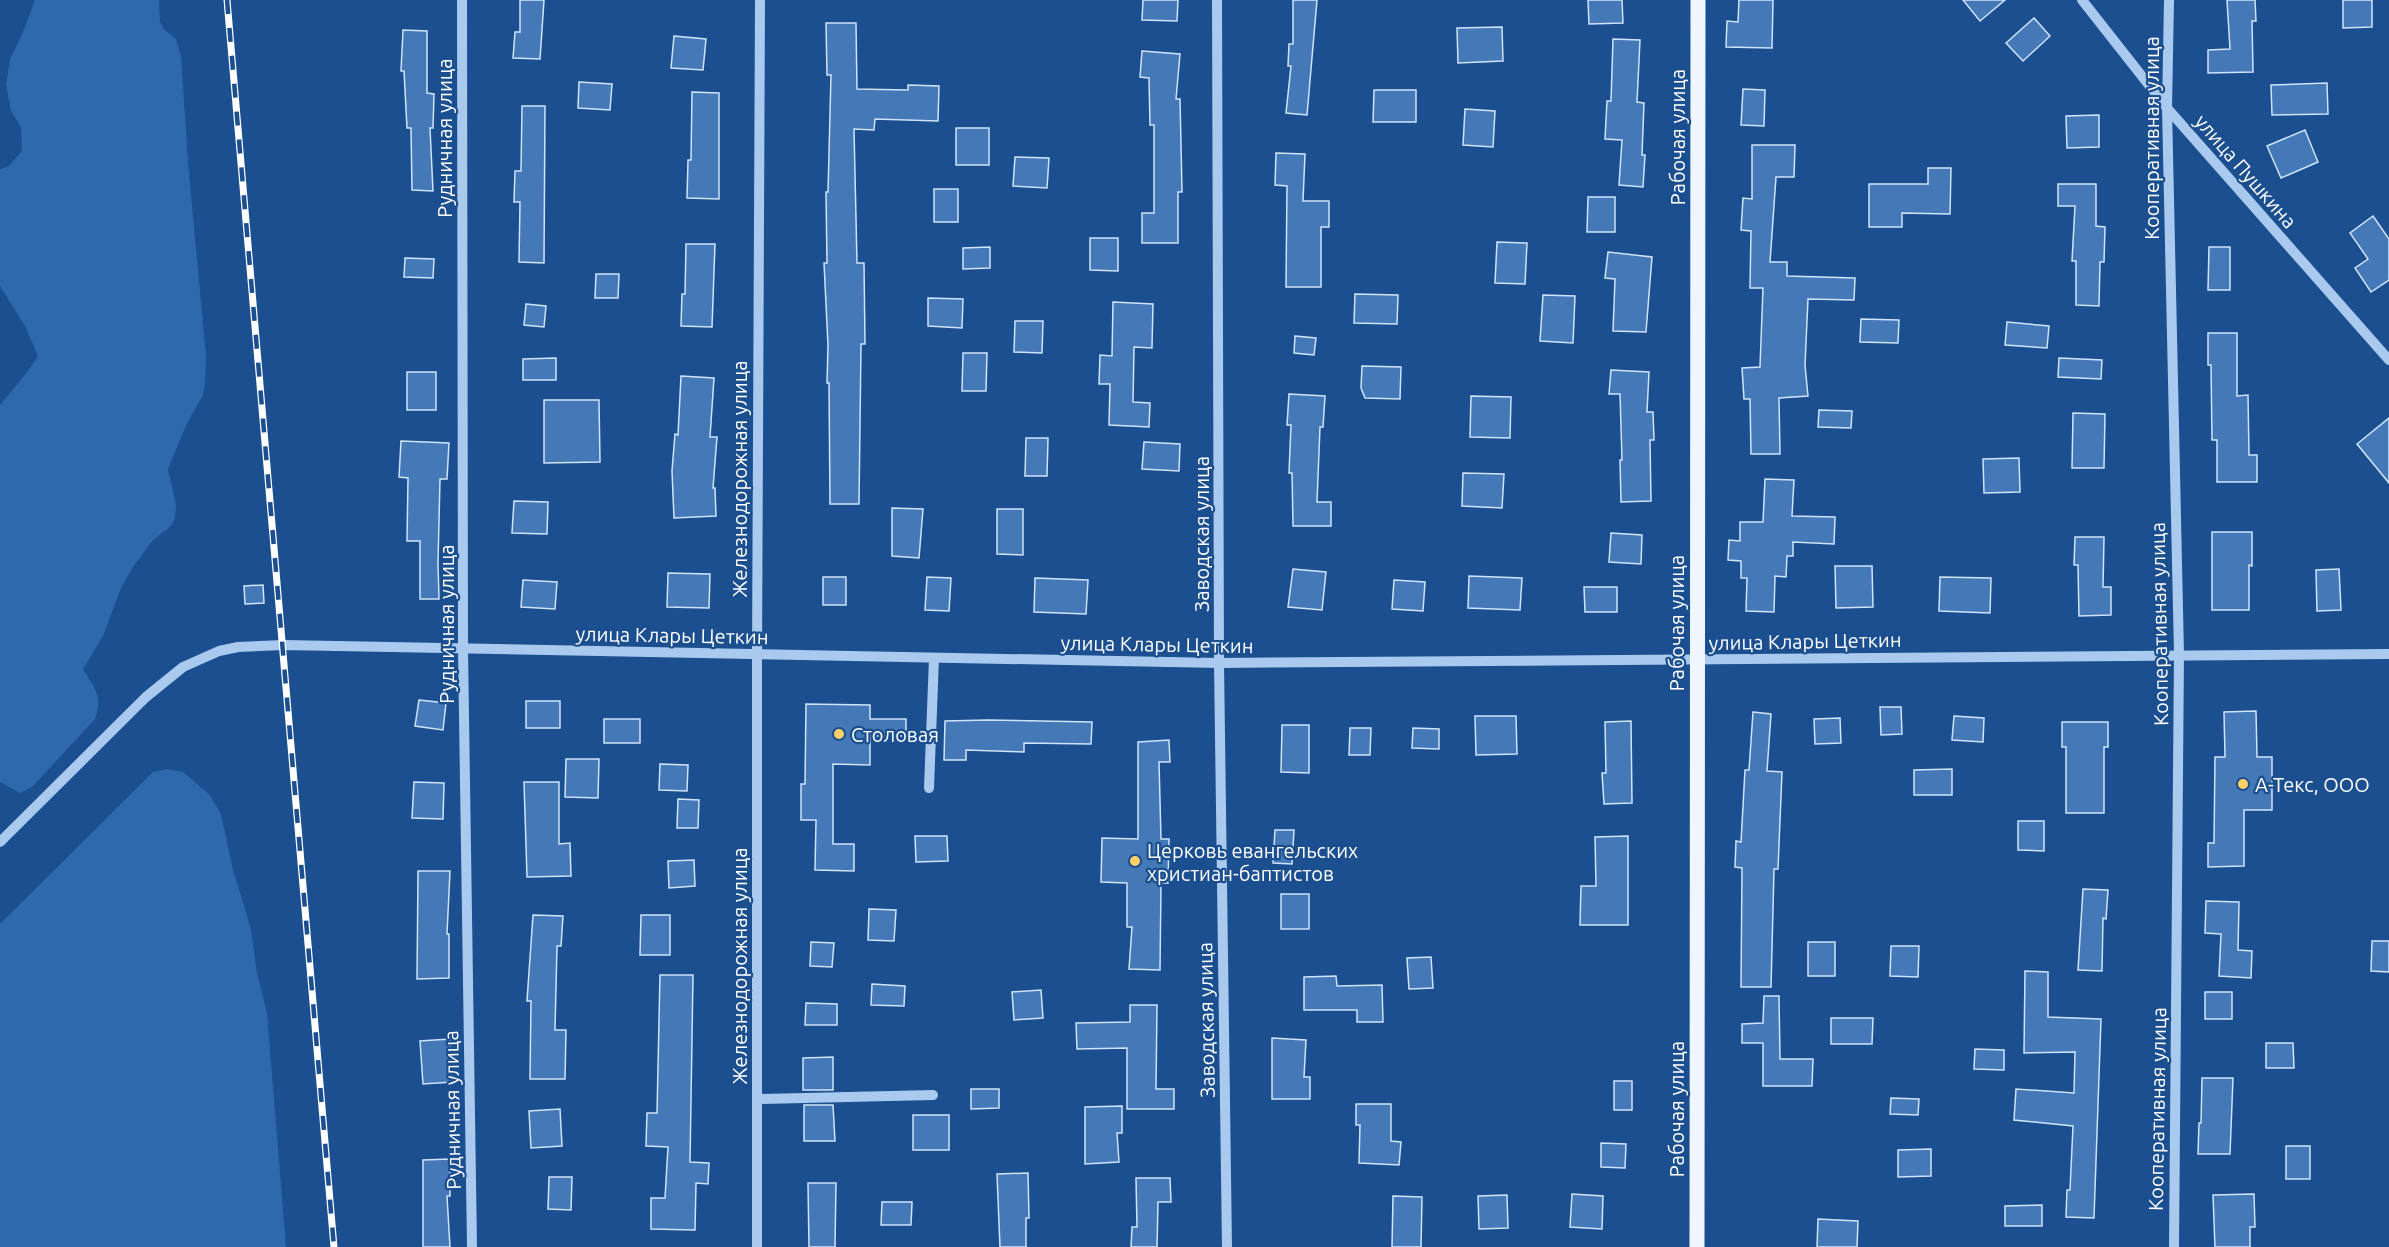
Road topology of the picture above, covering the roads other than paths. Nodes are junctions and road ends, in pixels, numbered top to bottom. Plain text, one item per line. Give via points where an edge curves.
1 (462, 0) edge
2 (760, 0) edge
3 (1217, 0) edge
4 (1698, 0) edge
5 (2082, 0) edge
6 (2169, 0) edge
7 (2167, 108) junction
8 (2389, 360) edge
9 (463, 649) junction
10 (2179, 654) junction
11 (2389, 654) edge
12 (757, 655) junction
13 (934, 658) junction
14 (1697, 660) junction
15 (1219, 663) junction
16 (929, 788) dead end
17 (0, 842) edge
18 (933, 1095) dead end
19 (757, 1099) junction
20 (472, 1247) edge
21 (757, 1247) edge
22 (1227, 1247) edge
23 (1697, 1247) edge
24 (2174, 1247) edge

1 - 9 street, Рудничная улица
2 - 12 street, Железнодорожная улица
3 - 15 street, Заводская улица
4 - 14 main road, Рабочая улица
5 - 7 street, улица Пушкина
6 - 7 street, Кооперативная улица
7 - 8 street, улица Пушкина
7 - 10 street, Кооперативная улица
9 - 12 street, улица Клары Цеткин
9 - 17 street, улица Клары Цеткин via 283,645 238,647 201,658 166,679 146,697
9 - 20 street, Рудничная улица
10 - 11 street, улица Клары Цеткин
10 - 14 street, улица Клары Цеткин
10 - 24 street, Кооперативная улица
12 - 13 street, улица Клары Цеткин
12 - 19 street, Железнодорожная улица
13 - 15 street, улица Клары Цеткин
13 - 16 street
14 - 15 street, улица Клары Цеткин
14 - 23 main road, Рабочая улица
15 - 22 street, Заводская улица
18 - 19 street
19 - 21 street, Железнодорожная улица

